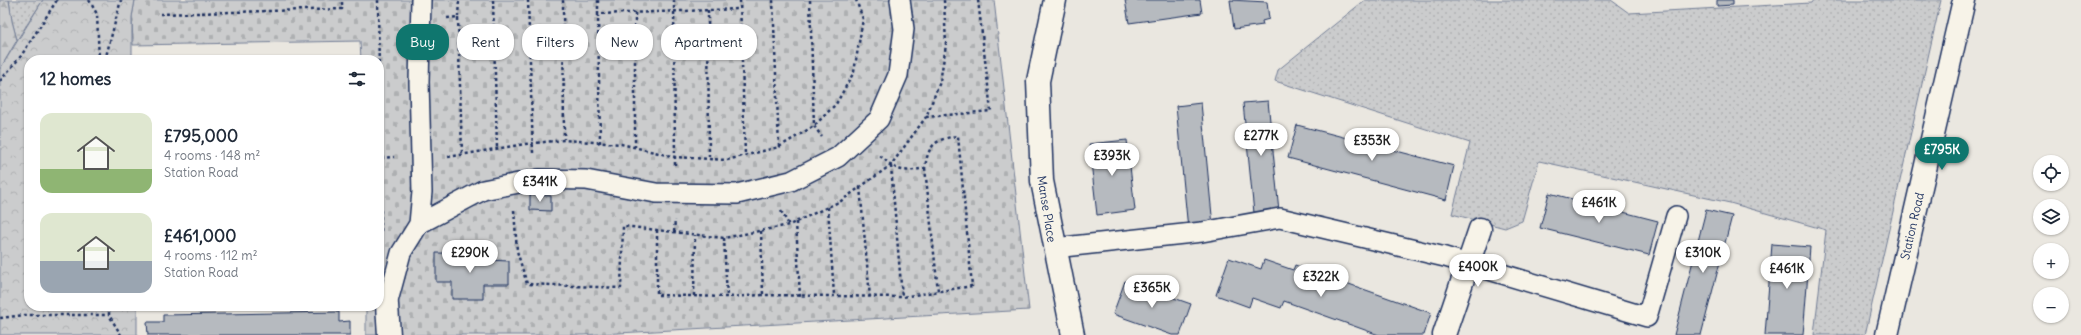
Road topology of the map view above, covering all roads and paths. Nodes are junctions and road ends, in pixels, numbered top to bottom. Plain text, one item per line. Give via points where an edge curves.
1 (56, 0) edge
2 (89, 0) edge
3 (121, 0) edge
4 (342, 0) edge
5 (378, 0) edge
6 (421, 0) edge
7 (459, 0) edge
8 (493, 0) edge
9 (528, 0) edge
10 (563, 0) edge
11 (598, 0) edge
12 (674, 0) edge
13 (740, 0) edge
14 (773, 0) edge
15 (810, 0) edge
16 (856, 0) edge
17 (900, 0) edge
18 (944, 0) edge
19 (978, 0) edge
20 (1055, 0) edge
21 (1964, 0) edge
22 (740, 9) junction
23 (708, 10) junction
24 (674, 11) junction
25 (635, 12) junction
26 (160, 14) dead end
27 (598, 14) junction
28 (458, 17) junction
29 (421, 20) junction
30 (99, 55) edge
31 (106, 55) edge
32 (379, 55) edge
33 (0, 81) edge
34 (926, 116) junction
35 (814, 126) junction
36 (859, 138) junction
37 (564, 140) junction
38 (533, 143) junction
39 (600, 143) junction
40 (779, 146) junction
41 (635, 147) junction
42 (497, 148) junction
43 (462, 154) junction
44 (745, 156) junction
45 (675, 157) junction
46 (838, 157) junction
47 (709, 159) junction
48 (422, 163) junction
49 (891, 165) junction
50 (925, 168) junction
51 (534, 180) junction
52 (508, 185) junction
53 (860, 187) junction
54 (676, 193) junction
55 (828, 207) junction
56 (1676, 216) dead end
57 (796, 222) junction
58 (420, 224) junction
59 (1480, 229) dead end
60 (657, 230) junction
61 (760, 231) junction
62 (674, 232) junction
63 (695, 234) junction
64 (384, 237) edge
65 (724, 238) junction
66 (1054, 248) junction
67 (402, 253) junction
68 (1468, 264) junction
69 (938, 291) junction
70 (763, 295) junction
71 (834, 295) junction
72 (694, 296) junction
73 (727, 297) junction
74 (800, 297) junction
75 (870, 297) junction
76 (902, 297) junction
77 (387, 305) joint
78 (109, 311) edge
79 (109, 315) junction
80 (0, 318) edge
81 (121, 335) edge
82 (389, 335) edge
83 (1072, 335) edge
84 (1444, 335) edge
85 (1887, 335) edge

1 - 33 path via 20,56
2 - 30 path via 97,14
3 - 31 path
4 - 26 path via 342,9
5 - 32 path
6 - 29 lane
7 - 28 path
8 - 42 path
9 - 38 path
10 - 37 path
11 - 27 path
12 - 24 path
13 - 22 path
14 - 40 path
15 - 35 path
16 - 35 path via 863,19 854,72 836,104
17 - 36 lane via 904,29 898,75 879,119
18 - 34 path via 946,45 940,82
19 - 34 path via 991,111
20 - 66 street, Manse Place via 1038,81 1042,181
21 - 85 street, Station Road
22 - 23 path
22 - 44 path
23 - 24 path
23 - 47 path
24 - 25 path
24 - 45 path
25 - 27 path
25 - 41 path
27 - 39 path
28 - 29 path
28 - 43 path
29 - 48 lane
34 - 49 path
35 - 40 path
35 - 46 path
36 - 46 lane
36 - 49 path
37 - 38 path
37 - 39 path
38 - 42 path
38 - 51 path
39 - 41 path
40 - 44 path
41 - 45 path
42 - 43 path
43 - 48 path
44 - 47 path via 727,160
45 - 47 path
45 - 54 path
46 - 54 lane via 791,181 737,194
48 - 58 lane
49 - 50 path via 905,172
49 - 53 path
49 - 76 path
50 - 69 path
50 - 69 path via 927,154 941,138 958,136 972,286
51 - 52 lane
51 - 54 lane via 586,180 656,193
52 - 58 lane via 483,190
52 - 60 path via 515,214 517,251 527,284 621,288 623,226
53 - 55 path via 842,201
53 - 75 path
54 - 62 path
55 - 57 path
55 - 71 path
56 - 68 lane via 1647,316
57 - 61 path
57 - 74 path
58 - 67 lane
59 - 68 street
60 - 62 path
60 - 72 path via 657,295
61 - 65 path
61 - 70 path
62 - 63 path
63 - 65 path
63 - 72 path
64 - 67 path
65 - 73 path
66 - 68 lane via 1202,232 1280,218
66 - 83 street, Manse Place
67 - 77 lane
68 - 84 street
69 - 76 path
70 - 73 path
70 - 74 path
71 - 74 path
71 - 75 path
72 - 73 path
75 - 76 path
77 - 82 street
78 - 79 path
79 - 80 path via 25,315
79 - 81 path

